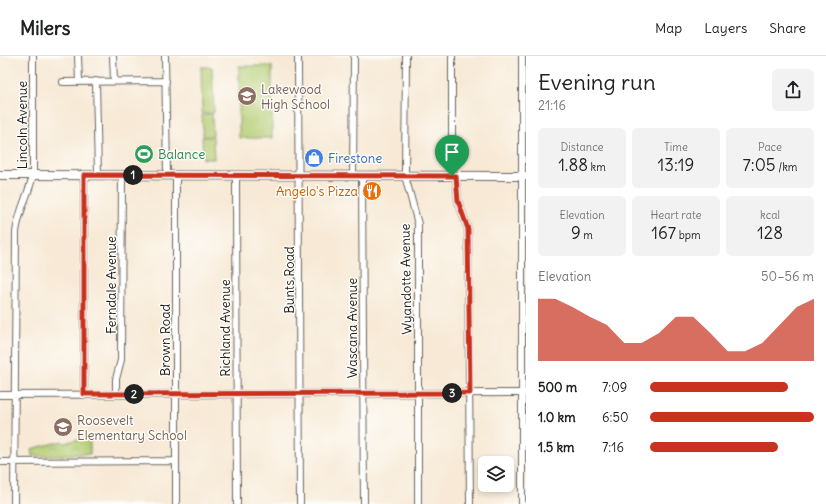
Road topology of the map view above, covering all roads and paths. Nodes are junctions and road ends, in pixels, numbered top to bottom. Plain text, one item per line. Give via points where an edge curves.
1 (33, 56) edge
2 (78, 56) edge
3 (113, 56) edge
4 (165, 56) edge
5 (298, 56) edge
6 (354, 56) edge
7 (406, 56) edge
8 (452, 56) edge
9 (522, 56) edge
10 (96, 81) junction
11 (114, 81) junction
12 (166, 81) junction
13 (63, 82) dead end
14 (79, 82) junction
15 (0, 175) edge
16 (33, 175) junction
17 (84, 175) junction
18 (98, 175) junction
19 (122, 175) junction
20 (167, 175) junction
21 (176, 175) junction
22 (236, 176) junction
23 (299, 176) junction
24 (354, 176) junction
25 (362, 176) junction
26 (405, 176) junction
27 (454, 176) junction
28 (524, 176) edge
29 (418, 393) junction
30 (470, 393) junction
31 (524, 393) edge
32 (0, 394) edge
33 (14, 394) junction
34 (84, 394) junction
35 (116, 394) junction
36 (176, 394) junction
37 (236, 394) junction
38 (301, 394) junction
39 (364, 394) junction
40 (176, 460) junction
41 (0, 462) edge
42 (14, 462) junction
43 (14, 504) edge
44 (176, 504) edge
45 (236, 504) edge
46 (300, 504) edge
47 (364, 504) edge
48 (418, 504) edge
49 (470, 504) edge
50 (522, 504) edge

1 - 16 street, Lincoln Avenue
2 - 14 street
3 - 11 street
4 - 12 street
5 - 23 street, Bunts Road
6 - 24 street
7 - 26 street, Wyandotte Avenue
8 - 27 street
9 - 28 street
10 - 11 street
10 - 14 street
10 - 18 street
11 - 12 street
12 - 20 street
13 - 14 street
15 - 16 main road
16 - 17 main road
16 - 33 street, Lincoln Avenue via 30,189 21,207 16,232
17 - 18 main road
17 - 34 street
18 - 19 main road
19 - 20 main road
19 - 35 street, Ferndale Avenue via 121,360 116,379
20 - 21 main road
21 - 22 main road
21 - 36 street, Brown Road
22 - 23 main road
22 - 37 street, Richland Avenue
23 - 24 main road
23 - 38 street, Bunts Road
24 - 25 main road
25 - 26 main road
25 - 39 street, Wascana Avenue
26 - 27 main road
26 - 29 street, Wyandotte Avenue via 418,224
27 - 28 main road
27 - 30 street via 458,201 468,229
28 - 31 street
29 - 30 street
29 - 39 street
29 - 48 street, Wyandotte Avenue
30 - 31 street
30 - 49 street
31 - 50 street
32 - 33 street
33 - 34 street
33 - 42 street, Lincoln Avenue
34 - 35 street
35 - 36 street
36 - 37 street
36 - 40 street, Brown Road
37 - 38 street
37 - 45 street, Richland Avenue
38 - 39 street
38 - 46 street, Bunts Road
39 - 47 street, Wascana Avenue
40 - 42 street
40 - 44 street, Brown Road
41 - 42 street
42 - 43 street, Lincoln Avenue

